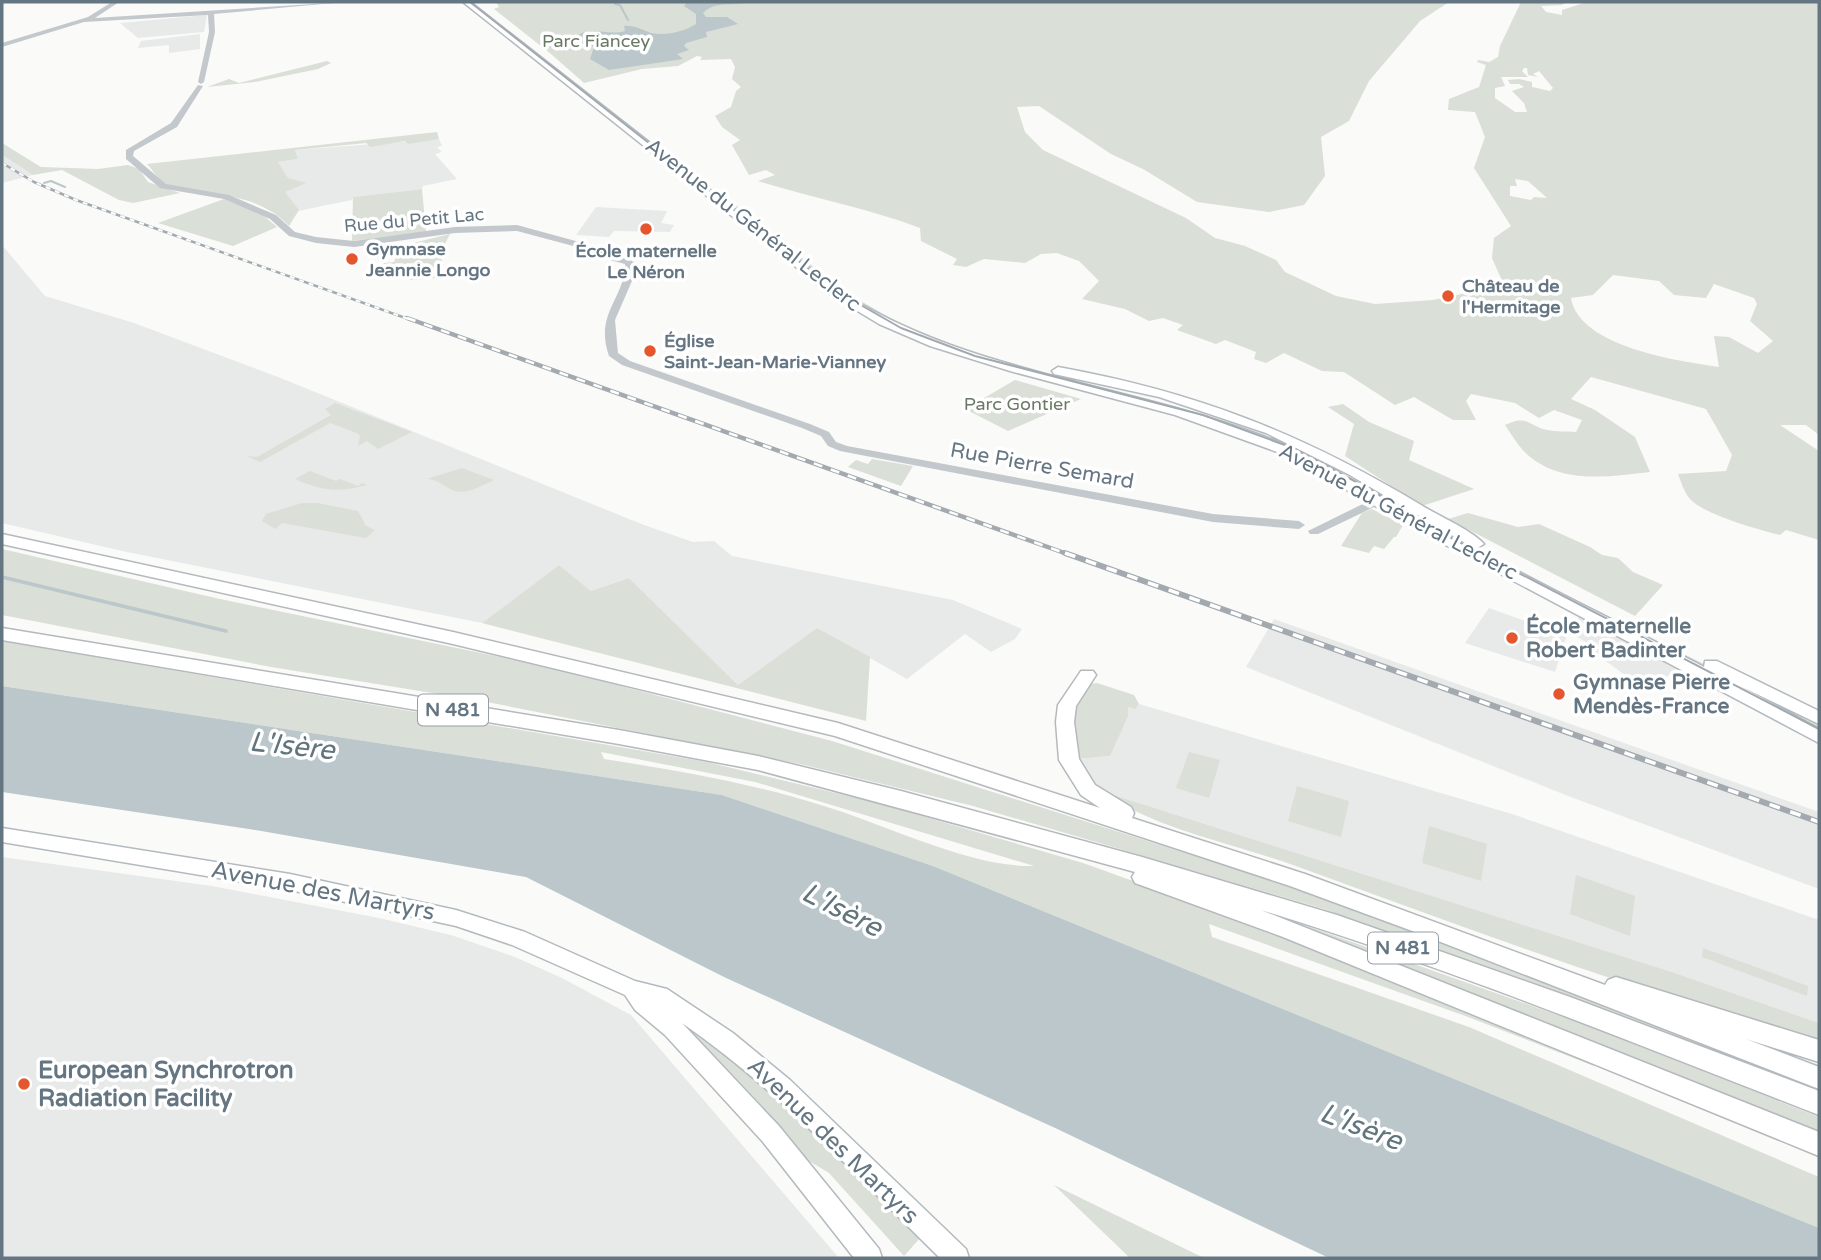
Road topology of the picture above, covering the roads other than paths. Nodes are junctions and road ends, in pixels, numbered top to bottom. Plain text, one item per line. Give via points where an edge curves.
1 (116, 2) edge
2 (342, 2) edge
3 (466, 2) edge
4 (478, 2) edge
5 (211, 12) junction
6 (85, 20) junction
7 (2, 45) edge
8 (579, 88) junction
9 (825, 434) joint
10 (1385, 497) junction
11 (2, 539) edge
12 (2, 634) edge
13 (1087, 675) dead end
14 (1819, 718) edge
15 (1819, 737) edge
16 (977, 821) junction
17 (2, 835) edge
18 (1181, 840) junction
19 (1297, 880) junction
20 (632, 989) junction
21 (1819, 1051) edge
22 (1819, 1078) edge
23 (1819, 1103) edge
24 (1819, 1144) edge
25 (870, 1258) edge
26 (957, 1258) edge

1 - 6 street
2 - 5 street
3 - 8 main road
4 - 8 main road
5 - 6 street
5 - 9 street, Rue du Petit Lac via 212,32 200,84 173,125 130,150 130,157 155,181 191,193 226,197 273,217 292,234 344,244 455,230 526,229 630,263 630,274 610,320 613,354 626,363
6 - 7 street
8 - 10 main road, Avenue du Général Leclerc via 735,201 846,290 884,313 984,353 1213,410 1313,450
9 - 10 street, Rue Pierre Semard via 832,443 859,454 1258,523 1304,528
10 - 14 main road, Avenue du Général Leclerc
10 - 15 main road, Avenue du Général Leclerc via 1417,525
11 - 18 highway, N 481 via 439,635 838,730
12 - 16 highway, N 481 via 746,761
13 - 18 highway via 1066,712 1067,748 1074,771 1102,801
16 - 23 highway, N 481 via 1337,924
16 - 24 highway via 1291,930
17 - 20 main road, Avenue des Martyrs via 410,906 518,938
18 - 19 highway, N 481
19 - 21 highway
19 - 22 highway, N 481
20 - 25 main road, Avenue des Martyrs via 771,1134
20 - 26 main road, Avenue des Martyrs via 660,996 688,1013 782,1087

